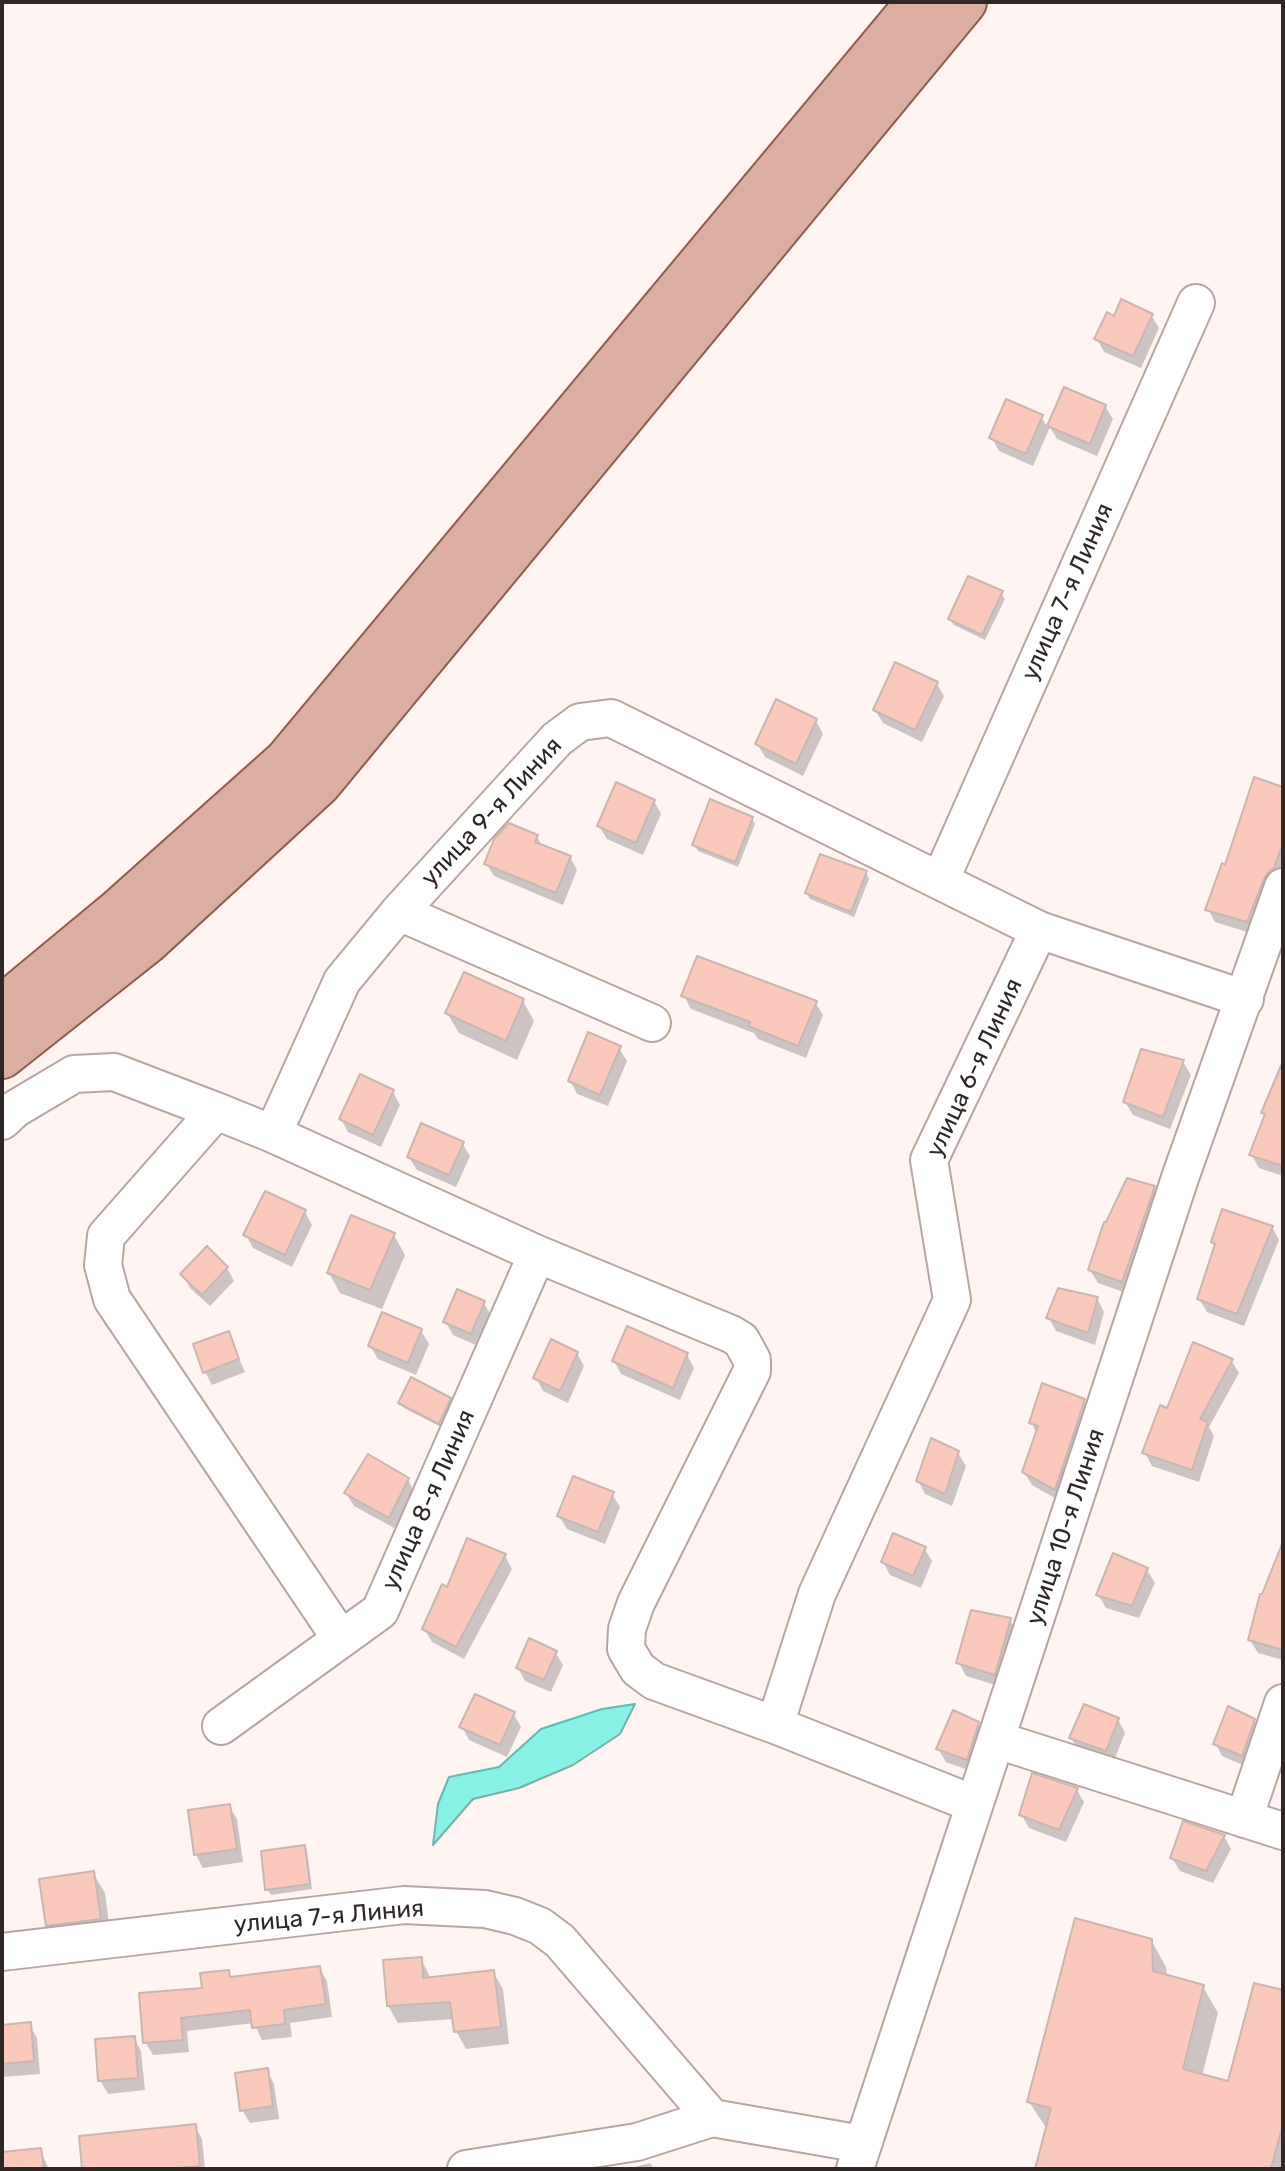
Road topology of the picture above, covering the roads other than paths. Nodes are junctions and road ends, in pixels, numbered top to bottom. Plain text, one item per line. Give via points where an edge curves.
1 (919, 2) edge
2 (964, 2) edge
3 (1196, 303) dead end
4 (940, 881) junction
5 (1283, 887) edge
6 (399, 912) junction
7 (132, 927) junction
8 (1039, 930) junction
9 (1245, 999) junction
10 (2, 1008) edge
11 (652, 1023) dead end
12 (2, 1056) edge
13 (216, 1111) junction
14 (2, 1121) edge
15 (273, 1134) junction
16 (537, 1254) junction
17 (341, 1639) junction
18 (1283, 1703) edge
19 (775, 1725) junction
20 (221, 1726) dead end
21 (997, 1740) junction
22 (974, 1804) junction
23 (1244, 1819) junction
24 (1283, 1831) edge
25 (2, 1952) edge
26 (712, 2118) junction
27 (858, 2156) edge
28 (466, 2169) edge

1 - 7 main road via 286,762
2 - 7 main road via 319,783
3 - 4 street, улица 7-я Линия
4 - 6 street, улица 9-я Линия via 611,718 580,722 557,739
4 - 8 street, улица 9-я Линия
5 - 9 street, улица 10-я Линия
6 - 11 street
6 - 15 street, улица 9-я Линия via 342,981
7 - 10 main road
7 - 12 main road
8 - 9 street
8 - 19 street, улица 6-я Линия via 929,1160 952,1300 817,1594
9 - 21 street, улица 10-я Линия via 1180,1178
13 - 14 street via 114,1072 74,1074
13 - 15 street
13 - 17 street via 106,1236 103,1265 112,1299
15 - 16 street
16 - 17 street, улица 8-я Линия via 380,1611
16 - 19 street via 731,1334 748,1349 752,1371 636,1603 626,1649 638,1669 654,1681
17 - 20 street, улица 8-я Линия
18 - 23 street
19 - 22 street
21 - 22 street, улица 10-я Линия
21 - 23 street
22 - 27 street, улица 10-я Линия
23 - 24 street
25 - 26 street, улица 7-я Линия via 404,1905 485,1909 515,1916 560,1941
26 - 27 street
26 - 28 street via 637,2142

